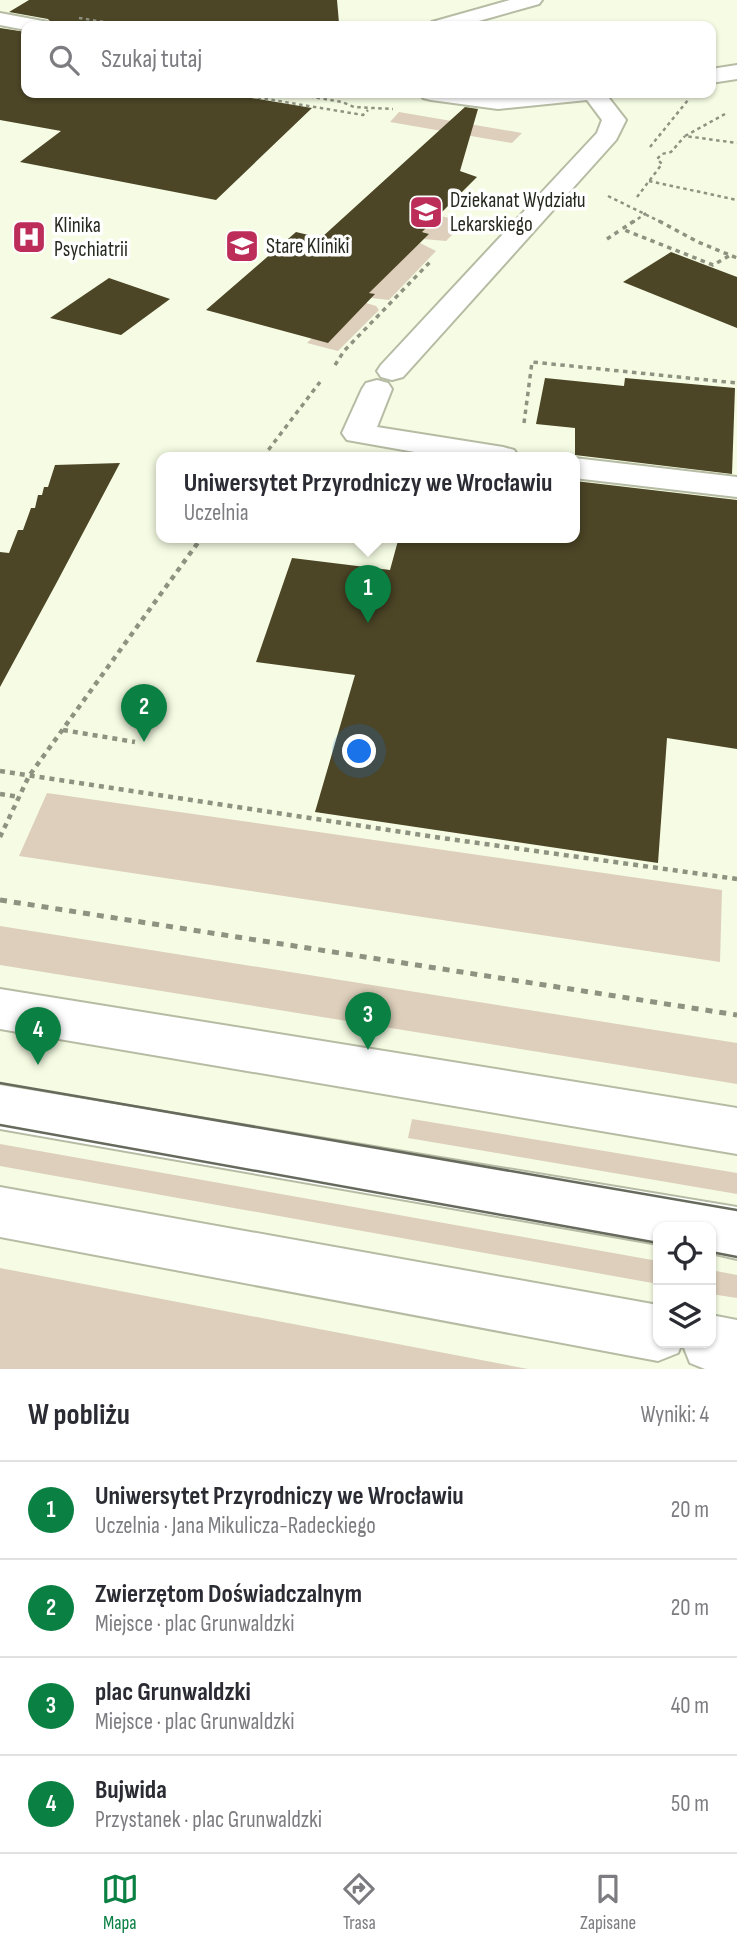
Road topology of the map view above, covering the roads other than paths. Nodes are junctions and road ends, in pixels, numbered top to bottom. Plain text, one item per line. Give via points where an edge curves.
1 (532, 0) edge
2 (0, 19) edge
3 (457, 21) edge
4 (21, 23) edge
5 (737, 72) edge
6 (716, 75) edge
7 (468, 98) edge
8 (540, 98) edge
9 (596, 98) edge
10 (473, 452) edge
11 (580, 469) edge
12 (737, 487) edge
13 (0, 1009) edge
14 (0, 1107) edge
15 (737, 1131) edge
16 (0, 1212) edge
17 (676, 1222) edge
18 (716, 1229) edge
19 (737, 1233) edge
20 (653, 1332) edge
21 (716, 1344) edge
22 (737, 1348) edge

1 - 3 street
2 - 4 street
5 - 6 street
7 - 8 street via 498,102
9 - 10 street via 614,120 608,135 385,380 358,433
11 - 12 street
13 - 15 street
14 - 17 street
16 - 20 street
18 - 19 street
21 - 22 street

